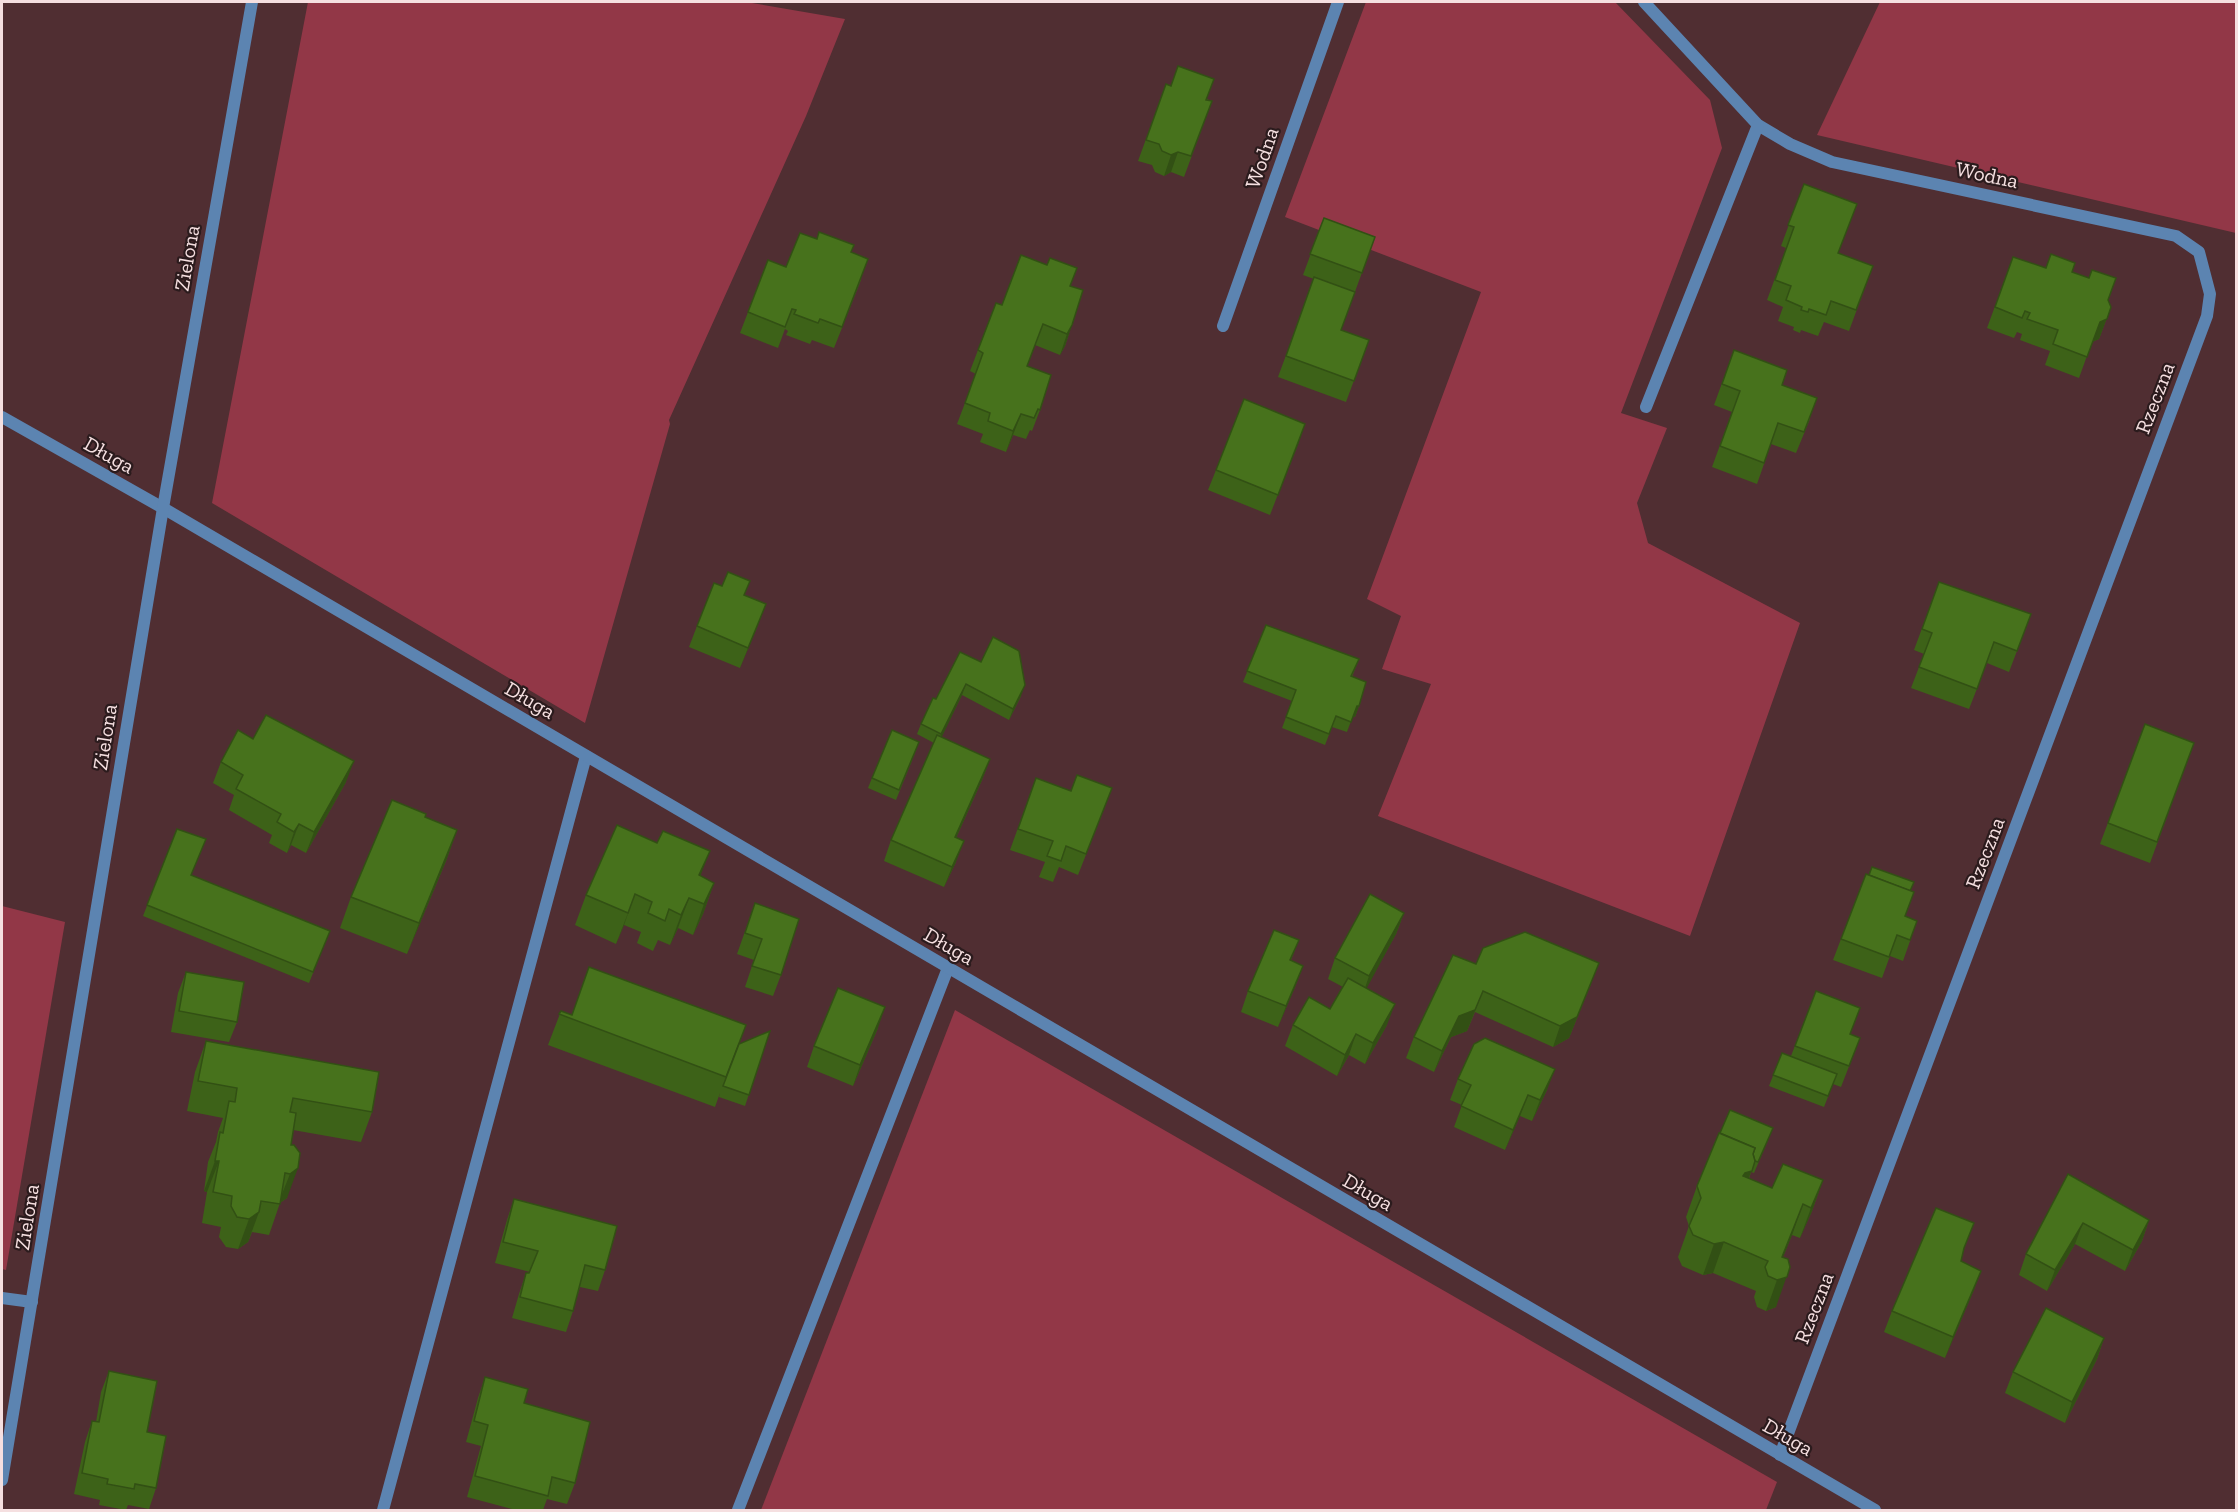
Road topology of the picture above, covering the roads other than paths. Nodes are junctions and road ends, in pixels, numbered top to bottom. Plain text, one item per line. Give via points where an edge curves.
1 (252, 2) edge
2 (1338, 2) edge
3 (1644, 2) edge
4 (1758, 125) junction
5 (2203, 262) joint
6 (1223, 326) dead end
7 (1646, 407) dead end
8 (2, 417) edge
9 (163, 508) junction
10 (586, 756) junction
11 (948, 968) junction
12 (2, 1298) edge
13 (32, 1302) junction
14 (1779, 1455) junction
15 (2, 1480) edge
16 (383, 1510) edge
17 (738, 1510) edge
18 (1875, 1510) edge

1 - 9 street, Zielona
2 - 6 street, Wodna
3 - 4 street, Wodna
4 - 5 street, Wodna via 1832,162 2176,236 2199,252
4 - 7 street
5 - 14 street, Rzeczna via 2210,294 2207,316
8 - 9 street, Długa
9 - 10 street, Długa
9 - 13 street, Zielona
10 - 11 street, Długa
10 - 16 street
11 - 14 street, Długa
11 - 17 street
12 - 13 street
13 - 15 street, Zielona
14 - 18 street, Długa

